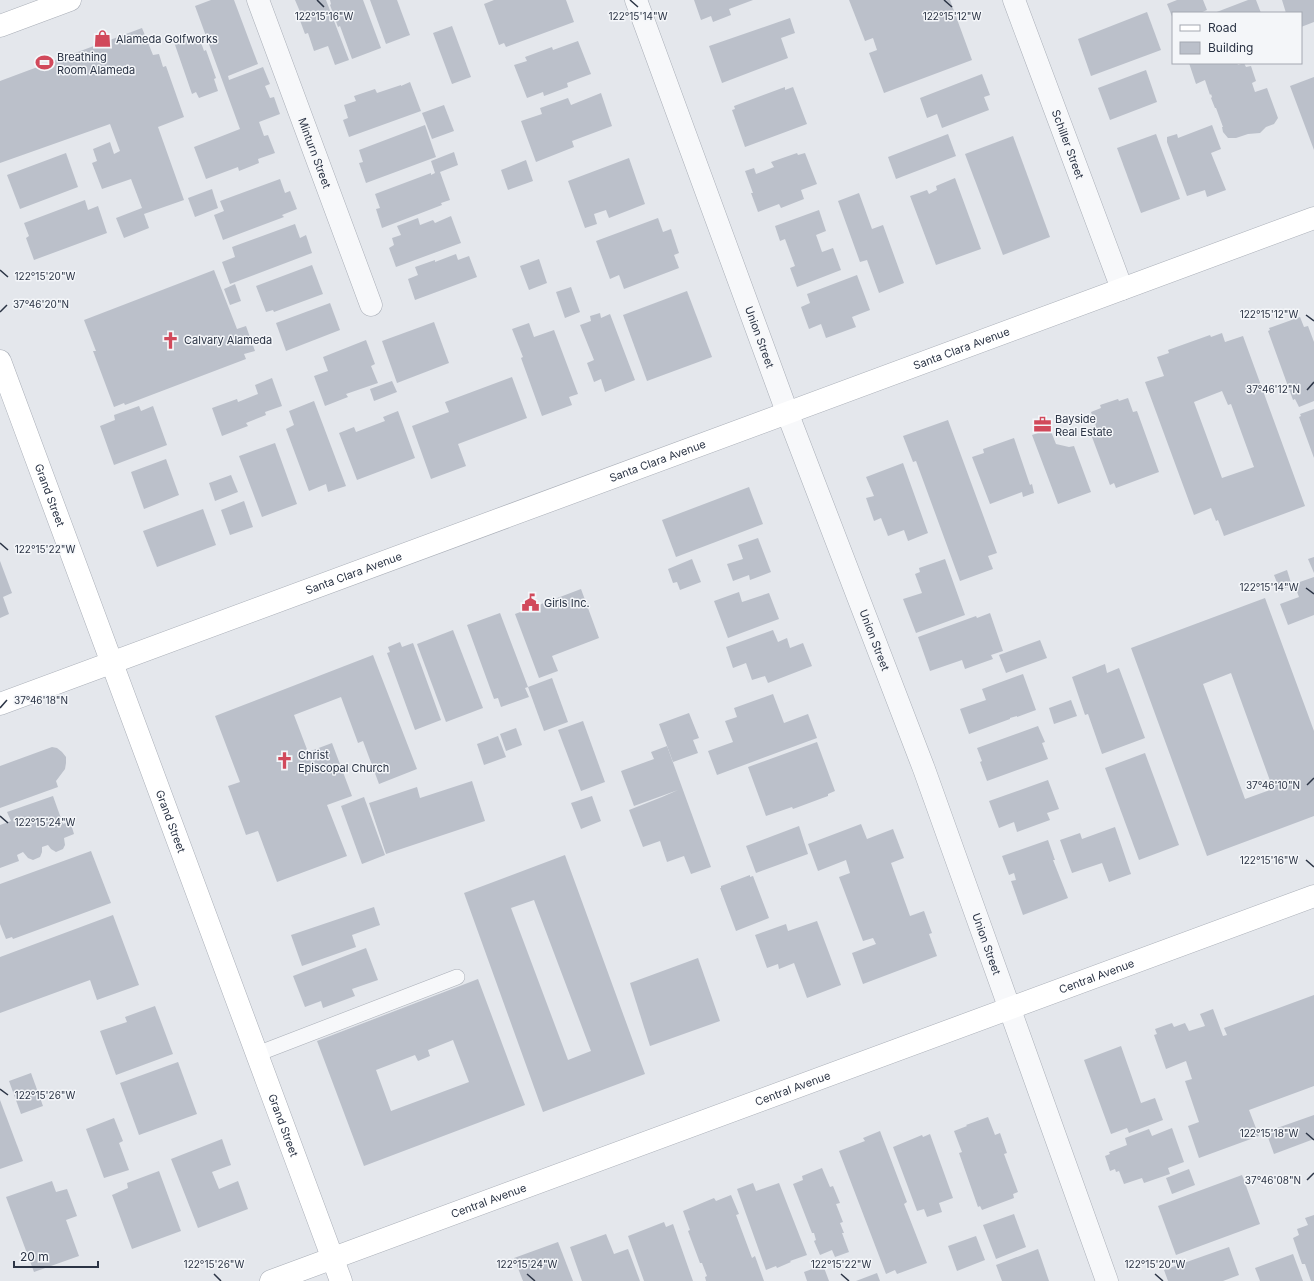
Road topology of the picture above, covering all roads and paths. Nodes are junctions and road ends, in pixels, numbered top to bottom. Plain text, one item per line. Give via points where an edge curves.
1 (70, 0) edge
2 (258, 0) edge
3 (636, 0) edge
4 (1014, 0) edge
5 (0, 26) edge
6 (1314, 218) edge
7 (1122, 289) junction
8 (371, 305) dead end
9 (0, 361) edge
10 (787, 412) junction
11 (112, 662) junction
12 (0, 704) edge
13 (1314, 896) edge
14 (457, 977) dead end
15 (1009, 1008) junction
16 (257, 1054) junction
17 (333, 1258) junction
18 (271, 1281) edge
19 (341, 1281) edge
20 (1107, 1281) edge

1 - 5 street
2 - 8 street, Minturn Street
3 - 10 street, Union Street
4 - 7 street, Schiller Street
6 - 7 street, Santa Clara Avenue
7 - 10 street, Santa Clara Avenue
9 - 11 street, Grand Street
10 - 11 street, Santa Clara Avenue
10 - 15 street, Union Street via 924,769
11 - 12 street, Santa Clara Avenue
11 - 16 street, Grand Street
13 - 15 street, Central Avenue
14 - 16 lane
15 - 17 street, Central Avenue
15 - 20 street, Union Street
16 - 17 street, Grand Street
17 - 18 street, Central Avenue
17 - 19 street, Grand Street

